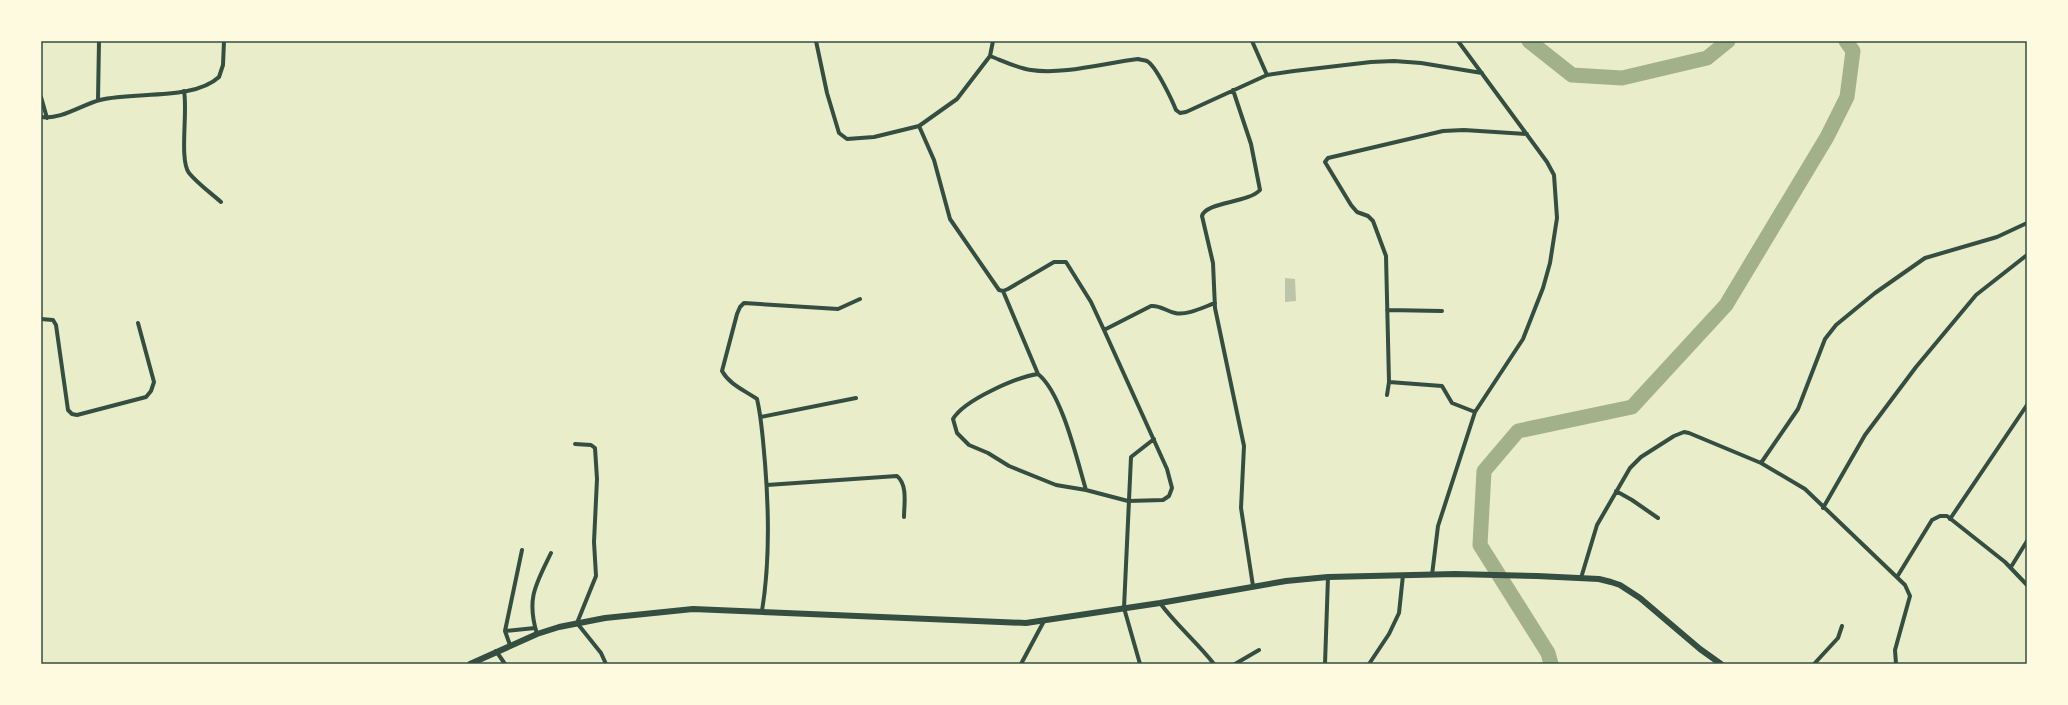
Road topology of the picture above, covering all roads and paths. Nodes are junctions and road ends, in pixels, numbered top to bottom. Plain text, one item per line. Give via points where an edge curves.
1 (99, 41) edge
2 (224, 41) edge
3 (816, 41) edge
4 (993, 41) edge
5 (1252, 41) edge
6 (1458, 41) edge
7 (990, 56) junction
8 (1482, 74) junction
9 (1267, 75) junction
10 (1233, 90) junction
11 (184, 91) junction
12 (41, 97) edge
13 (98, 100) junction
14 (41, 117) edge
15 (47, 118) junction
16 (919, 126) junction
17 (1527, 134) junction
18 (221, 202) dead end
19 (2027, 223) edge
20 (2027, 255) edge
21 (1003, 291) junction
22 (860, 299) dead end
23 (1215, 303) junction
24 (1387, 310) junction
25 (1442, 311) dead end
26 (41, 319) edge
27 (138, 323) dead end
28 (1104, 330) junction
29 (1038, 374) junction
30 (1389, 382) junction
31 (1387, 395) dead end
32 (856, 398) dead end
33 (2027, 405) edge
34 (1474, 412) junction
35 (762, 417) junction
36 (1154, 439) junction
37 (575, 444) dead end
38 (1761, 463) junction
39 (767, 485) junction
40 (1086, 490) junction
41 (1616, 491) junction
42 (1128, 501) junction
43 (1823, 508) junction
44 (904, 517) dead end
45 (1658, 518) dead end
46 (1950, 519) junction
47 (2027, 540) edge
48 (522, 550) dead end
49 (551, 552) dead end
50 (2011, 567) junction
51 (1403, 575) junction
52 (1432, 576) junction
53 (1328, 577) junction
54 (1897, 577) junction
55 (1581, 578) junction
56 (2027, 585) edge
57 (1253, 586) junction
58 (1160, 603) junction
59 (1124, 608) junction
60 (762, 611) junction
61 (1044, 621) junction
62 (577, 623) junction
63 (1842, 626) dead end
64 (505, 631) junction
65 (536, 631) junction
66 (510, 645) junction
67 (1259, 650) dead end
68 (496, 651) junction
69 (470, 664) edge
70 (505, 664) edge
71 (606, 664) edge
72 (1021, 664) edge
73 (1140, 664) edge
74 (1214, 664) edge
75 (1235, 664) edge
76 (1325, 664) edge
77 (1368, 664) edge
78 (1721, 664) edge
79 (1814, 664) edge
80 (1896, 664) edge

1 - 13 street
2 - 11 street via 223,65 219,77 205,86
3 - 16 street via 839,133 847,139 874,137
4 - 7 street
5 - 9 street
6 - 8 street
7 - 10 street via 1031,70 1071,69 1144,60 1154,69 1180,113
7 - 16 street via 956,99
8 - 9 street via 1394,61
8 - 17 street
9 - 10 street
10 - 23 street via 1252,144 1261,186 1251,197 1203,212 1213,263
11 - 13 street
11 - 18 street via 184,157 187,169
12 - 15 street
13 - 15 street
14 - 15 street
16 - 21 street via 934,160 950,219 993,282
17 - 24 street via 1443,131 1328,158 1325,164 1351,205 1358,212 1368,216 1375,225 1386,256
17 - 34 street via 1554,175 1557,218 1550,263 1523,339
19 - 38 street via 1997,237 1925,258 1836,325 1825,339 1798,409
20 - 43 street via 1976,295 1916,367 1864,435
21 - 28 street via 1054,262 1066,262
21 - 29 street
22 - 35 street via 838,309 744,303 740,307 722,371 732,384 757,399
23 - 28 street via 1175,314 1157,305 1151,306
23 - 57 street via 1244,446 1241,508
24 - 25 street
24 - 30 street
26 - 27 street via 53,320 56,324 68,410 77,415 146,397 151,392 154,382
28 - 36 street
29 - 40 street via 1044,378 1063,414
29 - 40 street via 999,387 957,412 953,419 957,433 969,445 1028,475 1056,485
30 - 31 street
30 - 34 street via 1442,386 1452,403
32 - 35 street
33 - 46 street
34 - 52 street via 1438,526
35 - 39 street
36 - 42 street via 1131,457
36 - 42 street via 1170,478 1172,488 1169,496 1163,500
37 - 62 street via 591,445 595,448 597,466 594,542 596,576
38 - 41 street via 1684,432 1635,462
38 - 43 street via 1805,489
39 - 44 street via 897,476 902,480 904,488
39 - 60 street via 768,570
40 - 42 street
41 - 45 street
41 - 55 street via 1594,532
42 - 59 street
43 - 54 street
46 - 50 street
46 - 54 street via 1943,515 1932,520
47 - 50 street
48 - 64 street
49 - 65 street via 531,604
50 - 56 street
51 - 52 main road
51 - 53 main road
51 - 77 street via 1399,613 1389,634
52 - 55 main road via 1454,574
53 - 57 main road
53 - 76 street
54 - 80 street via 1905,585 1910,596 1895,650
55 - 78 main road via 1611,582 1631,591
57 - 58 main road
58 - 59 main road
58 - 74 street via 1177,625 1199,644
59 - 61 main road
59 - 73 street
60 - 61 main road via 1017,623
60 - 62 main road via 693,609
61 - 72 street
62 - 65 main road
62 - 71 street via 601,653
63 - 79 street via 1838,638
64 - 65 street
64 - 66 street
65 - 66 main road
66 - 68 main road
67 - 75 street
68 - 69 main road
68 - 70 street

